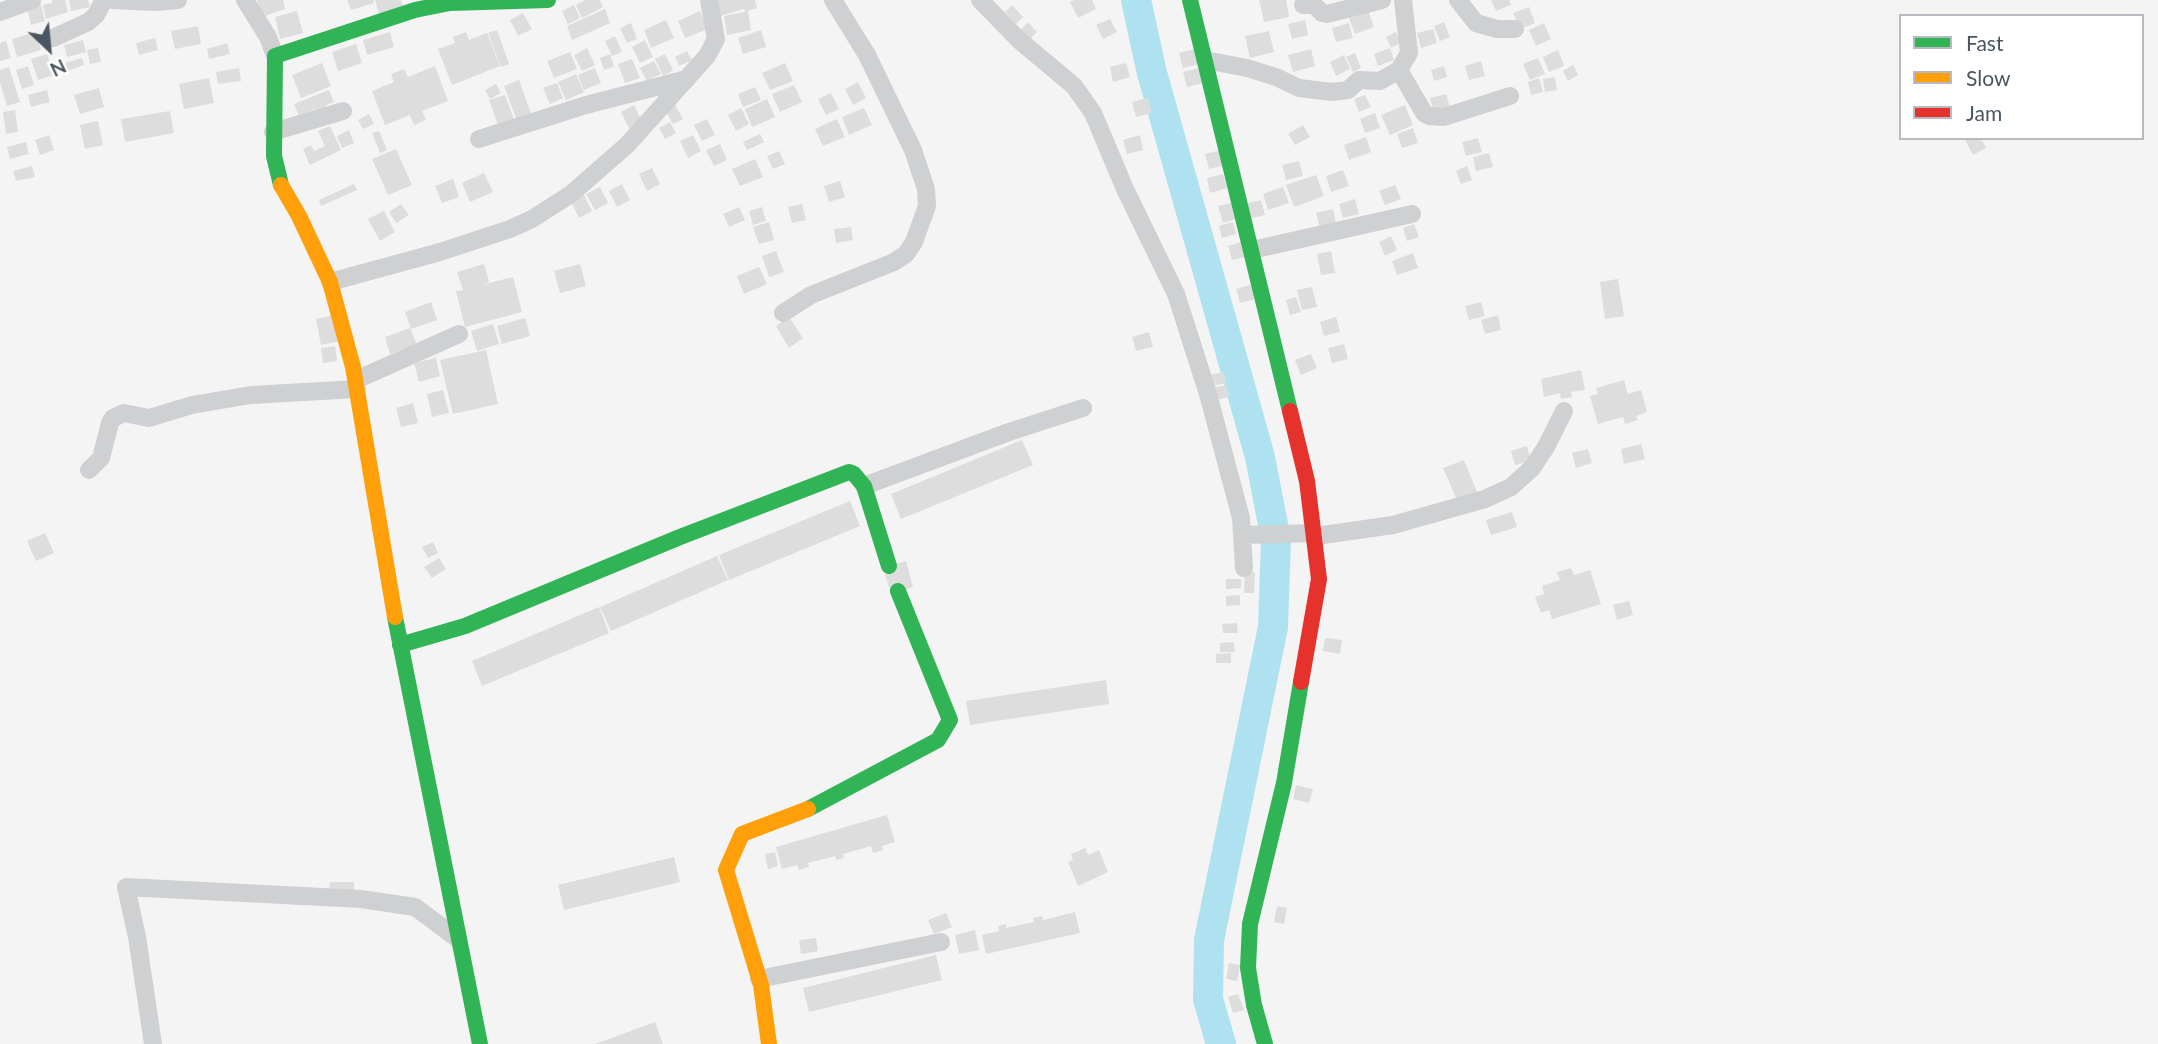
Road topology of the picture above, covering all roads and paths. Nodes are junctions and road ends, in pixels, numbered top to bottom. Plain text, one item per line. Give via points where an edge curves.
1 (32, 0) edge
2 (104, 0) edge
3 (112, 0) edge
4 (178, 0) edge
5 (245, 0) edge
6 (548, 0) edge
7 (709, 0) edge
8 (833, 0) edge
9 (980, 0) edge
10 (1190, 0) edge
11 (1382, 0) edge
12 (1403, 0) edge
13 (1458, 0) edge
14 (413, 5) edge
15 (1303, 5) dead end
16 (0, 12) edge
17 (1515, 29) dead end
18 (53, 38) dead end
19 (275, 56) junction
20 (1205, 60) junction
21 (1399, 70) junction
22 (687, 79) junction
23 (1510, 96) dead end
24 (342, 111) dead end
25 (273, 132) junction
26 (480, 139) dead end
27 (1412, 214) dead end
28 (1252, 250) junction
29 (330, 282) junction
30 (783, 313) dead end
31 (459, 334) dead end
32 (356, 384) junction
33 (1083, 408) dead end
34 (1564, 411) dead end
35 (89, 470) dead end
36 (864, 486) junction
37 (1315, 534) junction
38 (1250, 535) junction
39 (890, 566) dead end
40 (1244, 568) dead end
41 (898, 591) dead end
42 (400, 645) junction
43 (458, 939) junction
44 (941, 942) dead end
45 (759, 979) junction
46 (153, 1044) edge
47 (480, 1044) edge
48 (769, 1044) edge
49 (1265, 1044) edge

1 - 16 street
2 - 18 street via 88,22
3 - 4 street
5 - 19 street
6 - 14 street
7 - 22 street via 716,39
8 - 30 street via 867,55 913,150 927,206 906,254 811,295
9 - 38 street via 1074,86 1093,113 1176,294 1241,518
10 - 20 street
11 - 15 street via 1328,14 1314,5
12 - 21 street via 1409,53
13 - 17 street via 1476,23
14 - 19 street
19 - 25 street
20 - 21 street via 1247,68 1299,88 1332,92 1348,90 1359,80 1384,79
20 - 28 street
21 - 23 street via 1429,116 1444,117
22 - 26 street
22 - 29 street via 627,145 571,194 532,219 480,240
24 - 25 street
25 - 29 street via 281,186
27 - 28 street
28 - 37 street via 1307,481
29 - 32 street
31 - 32 street
32 - 35 street via 231,398 149,418 124,413 113,418 101,458
32 - 42 street
33 - 36 street
34 - 37 street via 1532,468 1485,499 1393,525
36 - 39 street
36 - 42 street via 854,474 840,473 465,626
37 - 38 street
37 - 49 street via 1319,579 1313,620 1284,783 1250,924 1248,968
38 - 40 street
41 - 45 street via 950,720 938,740 811,808 743,834 726,870
42 - 43 street
43 - 46 street via 415,907 126,887
43 - 47 street
44 - 45 street
45 - 48 street

